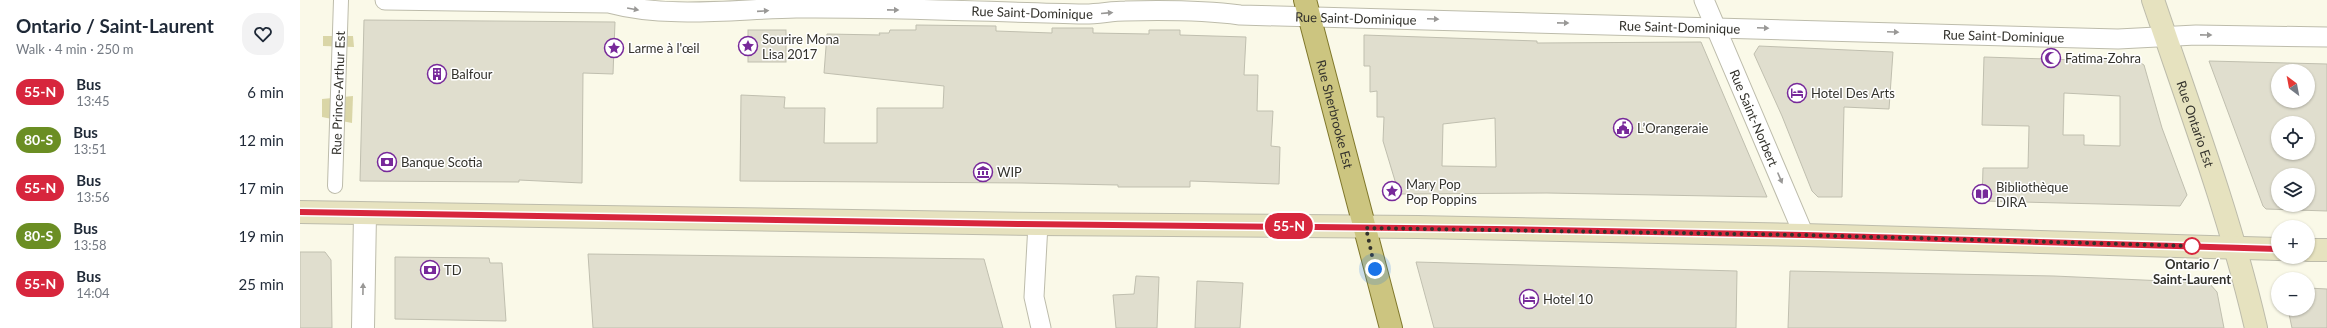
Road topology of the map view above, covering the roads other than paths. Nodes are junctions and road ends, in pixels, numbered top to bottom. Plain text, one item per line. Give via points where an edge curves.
1 (341, 0) edge
2 (385, 0) edge
3 (1704, 0) edge
4 (2153, 0) edge
5 (1308, 8) edge
6 (1717, 26) junction
7 (2167, 36) junction
8 (2327, 37) edge
9 (335, 186) dead end
10 (300, 212) edge
11 (365, 214) junction
12 (1038, 224) junction
13 (1366, 228) junction
14 (1804, 235) junction
15 (2236, 247) junction
16 (2271, 249) edge
17 (2315, 250) edge
18 (2327, 250) edge
19 (363, 328) edge
20 (1041, 328) edge
21 (1391, 328) edge
22 (2256, 328) edge

1 - 9 street, Rue Prince-Arthur Est
2 -> 5 street, Rue Saint-Dominique via 609,3 635,10 746,12 796,8 1085,14 1123,11 1212,11 1240,15
3 - 6 street, Rue Saint-Norbert
4 - 7 main road, Rue Ontario Est
5 -> 6 street, Rue Saint-Dominique
5 - 13 main road, Rue Sherbrooke Est
6 -> 7 street, Rue Saint-Dominique via 2118,39
6 -> 14 street, Rue Saint-Norbert
7 -> 8 street, Rue Saint-Dominique
7 - 15 main road, Rue Ontario Est
10 - 11 main road
11 - 12 main road
19 -> 11 street
12 - 13 main road
12 - 20 street via 1034,296
13 - 14 main road
13 - 21 main road, Rue Sherbrooke Est
14 - 15 main road
15 - 16 main road
15 - 22 main road, Rue Ontario Est
17 - 18 main road

